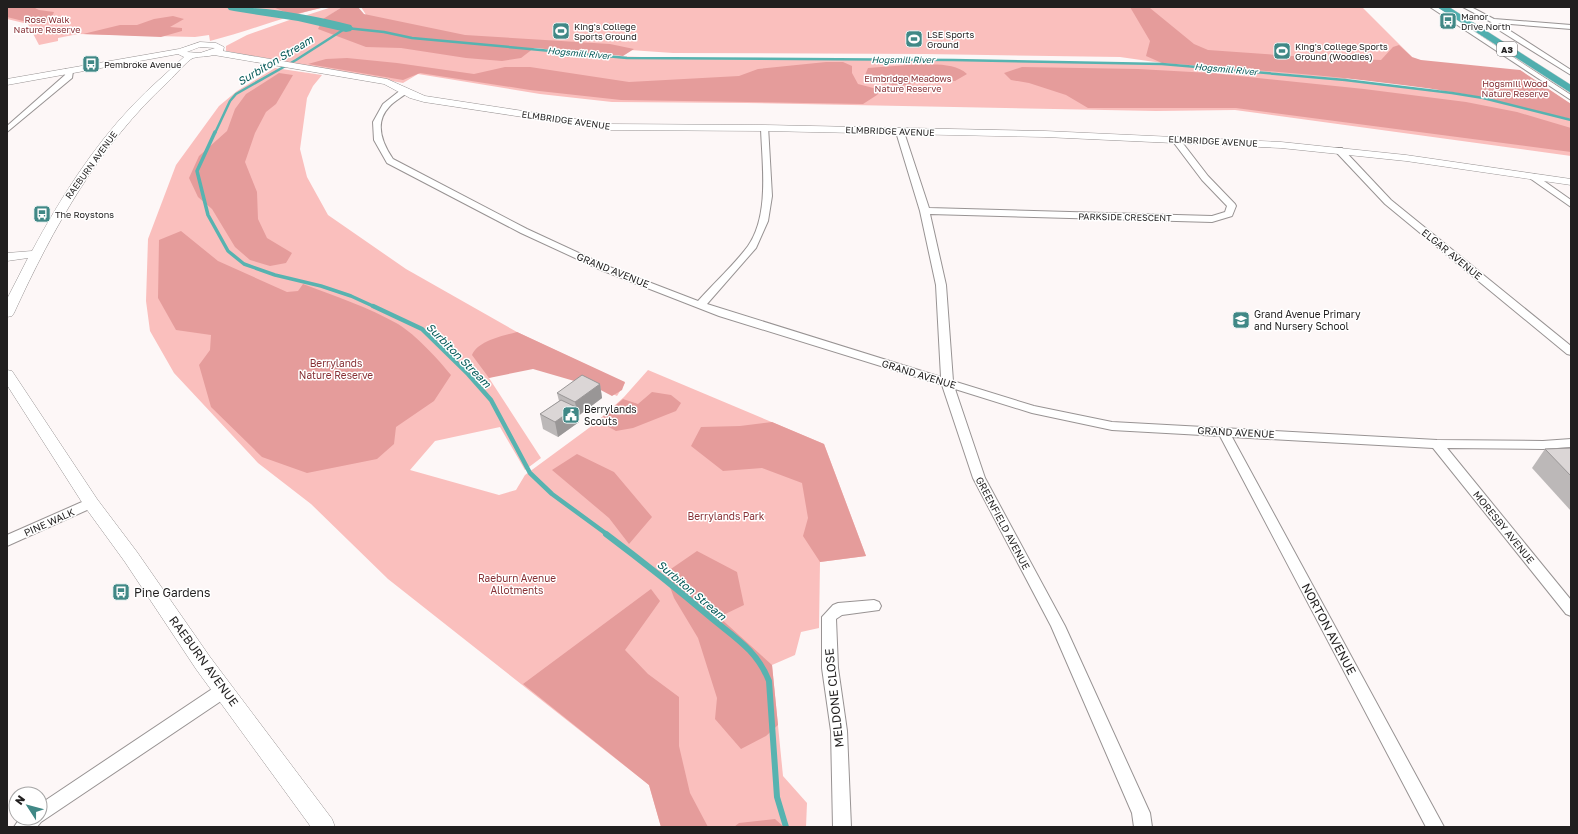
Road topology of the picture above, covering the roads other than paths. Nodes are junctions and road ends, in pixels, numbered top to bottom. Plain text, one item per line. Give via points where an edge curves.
1 (1433, 7) edge
2 (1442, 7) edge
3 (1456, 7) edge
4 (1466, 7) edge
5 (1493, 21) junction
6 (1571, 27) edge
7 (185, 54) junction
8 (68, 71) junction
9 (1571, 72) edge
10 (1571, 80) edge
11 (7, 82) edge
12 (1571, 90) edge
13 (405, 91) junction
14 (1571, 98) edge
15 (765, 128) junction
16 (7, 130) edge
17 (900, 132) junction
18 (1175, 139) junction
19 (1339, 150) junction
20 (1534, 177) junction
21 (1571, 182) edge
22 (1571, 204) edge
23 (925, 211) junction
24 (34, 254) junction
25 (7, 257) edge
26 (700, 305) junction
27 (7, 313) edge
28 (1571, 352) edge
29 (7, 374) edge
30 (947, 383) junction
31 (1223, 431) junction
32 (1571, 443) edge
33 (1437, 444) junction
34 (91, 503) junction
35 (7, 541) edge
36 (874, 606) dead end
37 (1571, 610) edge
38 (224, 690) junction
39 (48, 809) edge
40 (324, 827) edge
41 (842, 827) edge
42 (1143, 827) edge
43 (1435, 827) edge

1 - 14 street
2 - 12 highway, A3
3 - 10 highway, A3
4 - 5 street
5 - 6 street
5 - 9 street via 1496,26
7 - 8 street, ELMBRIDGE AVENUE
7 - 13 street, ELMBRIDGE AVENUE via 214,52 287,64 387,82
7 - 24 street, RAEBURN AVENUE via 97,154 64,202
8 - 11 street, ELMBRIDGE AVENUE
8 - 16 street via 69,76
13 - 15 street, ELMBRIDGE AVENUE via 424,99 608,127
13 - 26 street, GRAND AVENUE via 389,100 382,108 375,135 380,148 390,161 524,232 604,268
15 - 17 street, ELMBRIDGE AVENUE
15 - 26 street via 768,196 764,221 753,246
17 - 18 street, ELMBRIDGE AVENUE
17 - 23 street, GREENFIELD AVENUE
18 - 19 street, ELMBRIDGE AVENUE
18 - 23 street, PARKSIDE CRESCENT via 1205,178 1232,206 1230,214 1212,219
19 - 20 street, ELMBRIDGE AVENUE
19 - 28 street, ELGAR AVENUE via 1388,202
20 - 21 street, ELMBRIDGE AVENUE
20 - 22 street
23 - 30 street, GREENFIELD AVENUE via 941,285
24 - 25 street
24 - 27 street, RAEBURN AVENUE
26 - 30 street, GRAND AVENUE
29 - 34 street, RAEBURN AVENUE
30 - 31 street, GRAND AVENUE via 1075,420 1112,426
30 - 42 street, GREENFIELD AVENUE via 979,478 1058,626 1141,813
31 - 33 street, GRAND AVENUE
31 - 43 street, NORTON AVENUE
32 - 33 street, GRAND AVENUE
33 - 37 street, MORESBY AVENUE
34 - 35 street, PINE WALK
34 - 38 street, RAEBURN AVENUE
36 - 41 street, MELDONE CLOSE via 838,609 829,617 830,668 839,731
38 - 39 street
38 - 40 street, RAEBURN AVENUE

